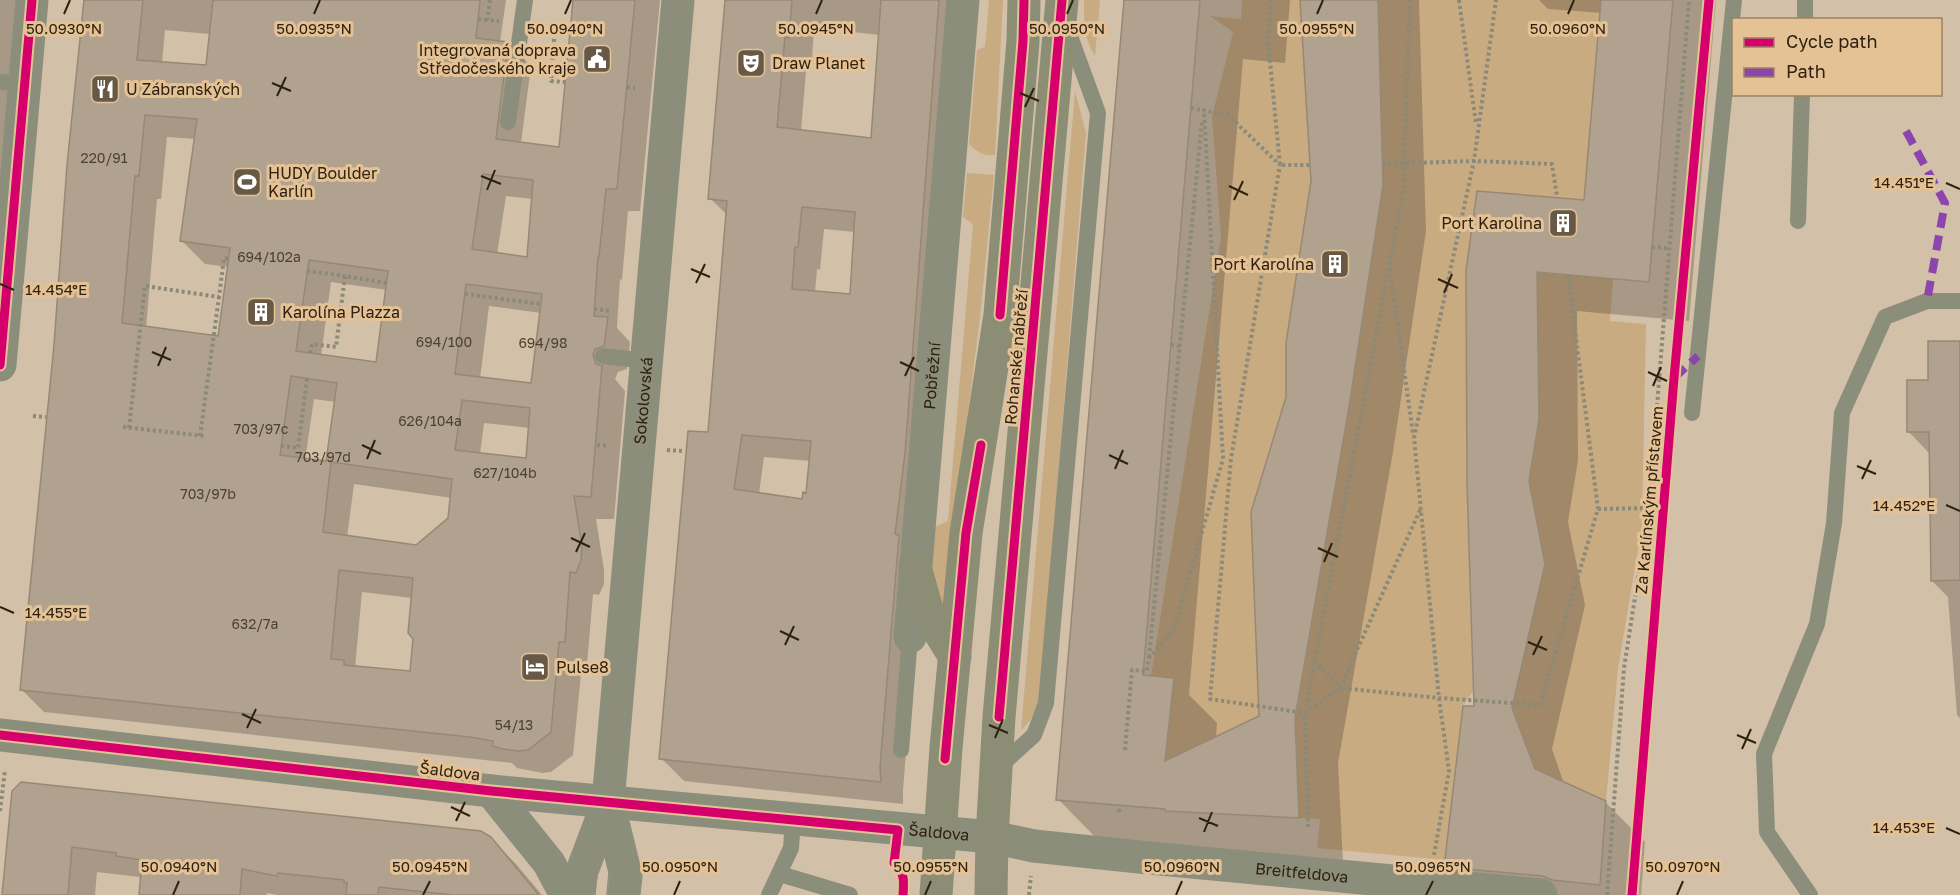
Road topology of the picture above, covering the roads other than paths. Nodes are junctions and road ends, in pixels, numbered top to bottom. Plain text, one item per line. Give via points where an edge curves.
1 (32, 0) edge
2 (525, 0) edge
3 (678, 0) edge
4 (963, 0) edge
5 (1024, 0) edge
6 (1734, 0) edge
7 (1805, 0) edge
8 (1062, 6) edge
9 (1732, 18) edge
10 (1805, 18) edge
11 (1732, 20) edge
12 (13, 83) edge
13 (1802, 96) edge
14 (508, 122) dead end
15 (1798, 220) dead end
16 (1960, 301) edge
17 (603, 356) dead end
18 (647, 361) junction
19 (0, 365) edge
20 (1692, 413) dead end
21 (915, 567) junction
22 (910, 638) joint
23 (955, 657) junction
24 (0, 735) edge
25 (901, 750) dead end
26 (995, 771) junction
27 (491, 791) junction
28 (608, 802) junction
29 (793, 820) junction
30 (941, 833) junction
31 (992, 837) junction
32 (780, 874) junction
33 (1424, 882) edge
34 (566, 895) edge
35 (578, 895) edge
36 (624, 895) edge
37 (769, 895) edge
38 (850, 895) edge
39 (936, 895) edge
40 (991, 895) edge
41 (1541, 895) edge
42 (1810, 895) edge

1 - 12 street
2 - 14 lane
3 - 18 street, Sokolovská
4 - 21 street, Pobřežní
5 - 23 main road, Rohanské nábřeží via 1000,315 966,533
6 - 9 lane
7 - 10 lane
8 - 26 main road, Rohanské nábřeží
8 - 26 lane via 1098,113 1097,130 1046,704 1034,735
11 - 20 lane
12 - 19 street
13 - 15 lane
16 - 42 lane via 1927,301 1885,317 1842,413 1834,523 1817,624 1764,754 1767,832
17 - 18 lane
18 - 28 street, Sokolovská
21 - 22 street, Pobřežní
21 - 23 main road via 928,613
22 - 25 lane, Pobřežní
23 - 30 main road, Rohanské nábřeží
24 - 27 street, Šaldova
26 - 31 main road, Rohanské nábřeží
27 - 28 street, Šaldova
27 - 34 street, Šaldova via 549,863
28 - 29 street, Šaldova
28 - 35 street, Sokolovská via 582,870
28 - 36 street, Sokolovská via 626,876
29 - 30 street, Šaldova
29 - 32 lane via 790,848
30 - 31 street, Šaldova
30 - 39 main road, Rohanské nábřeží
31 - 33 street, Breitfeldova via 1139,858
31 - 40 main road, Rohanské nábřeží
32 - 37 lane
32 - 38 lane
33 - 41 street, Breitfeldova

